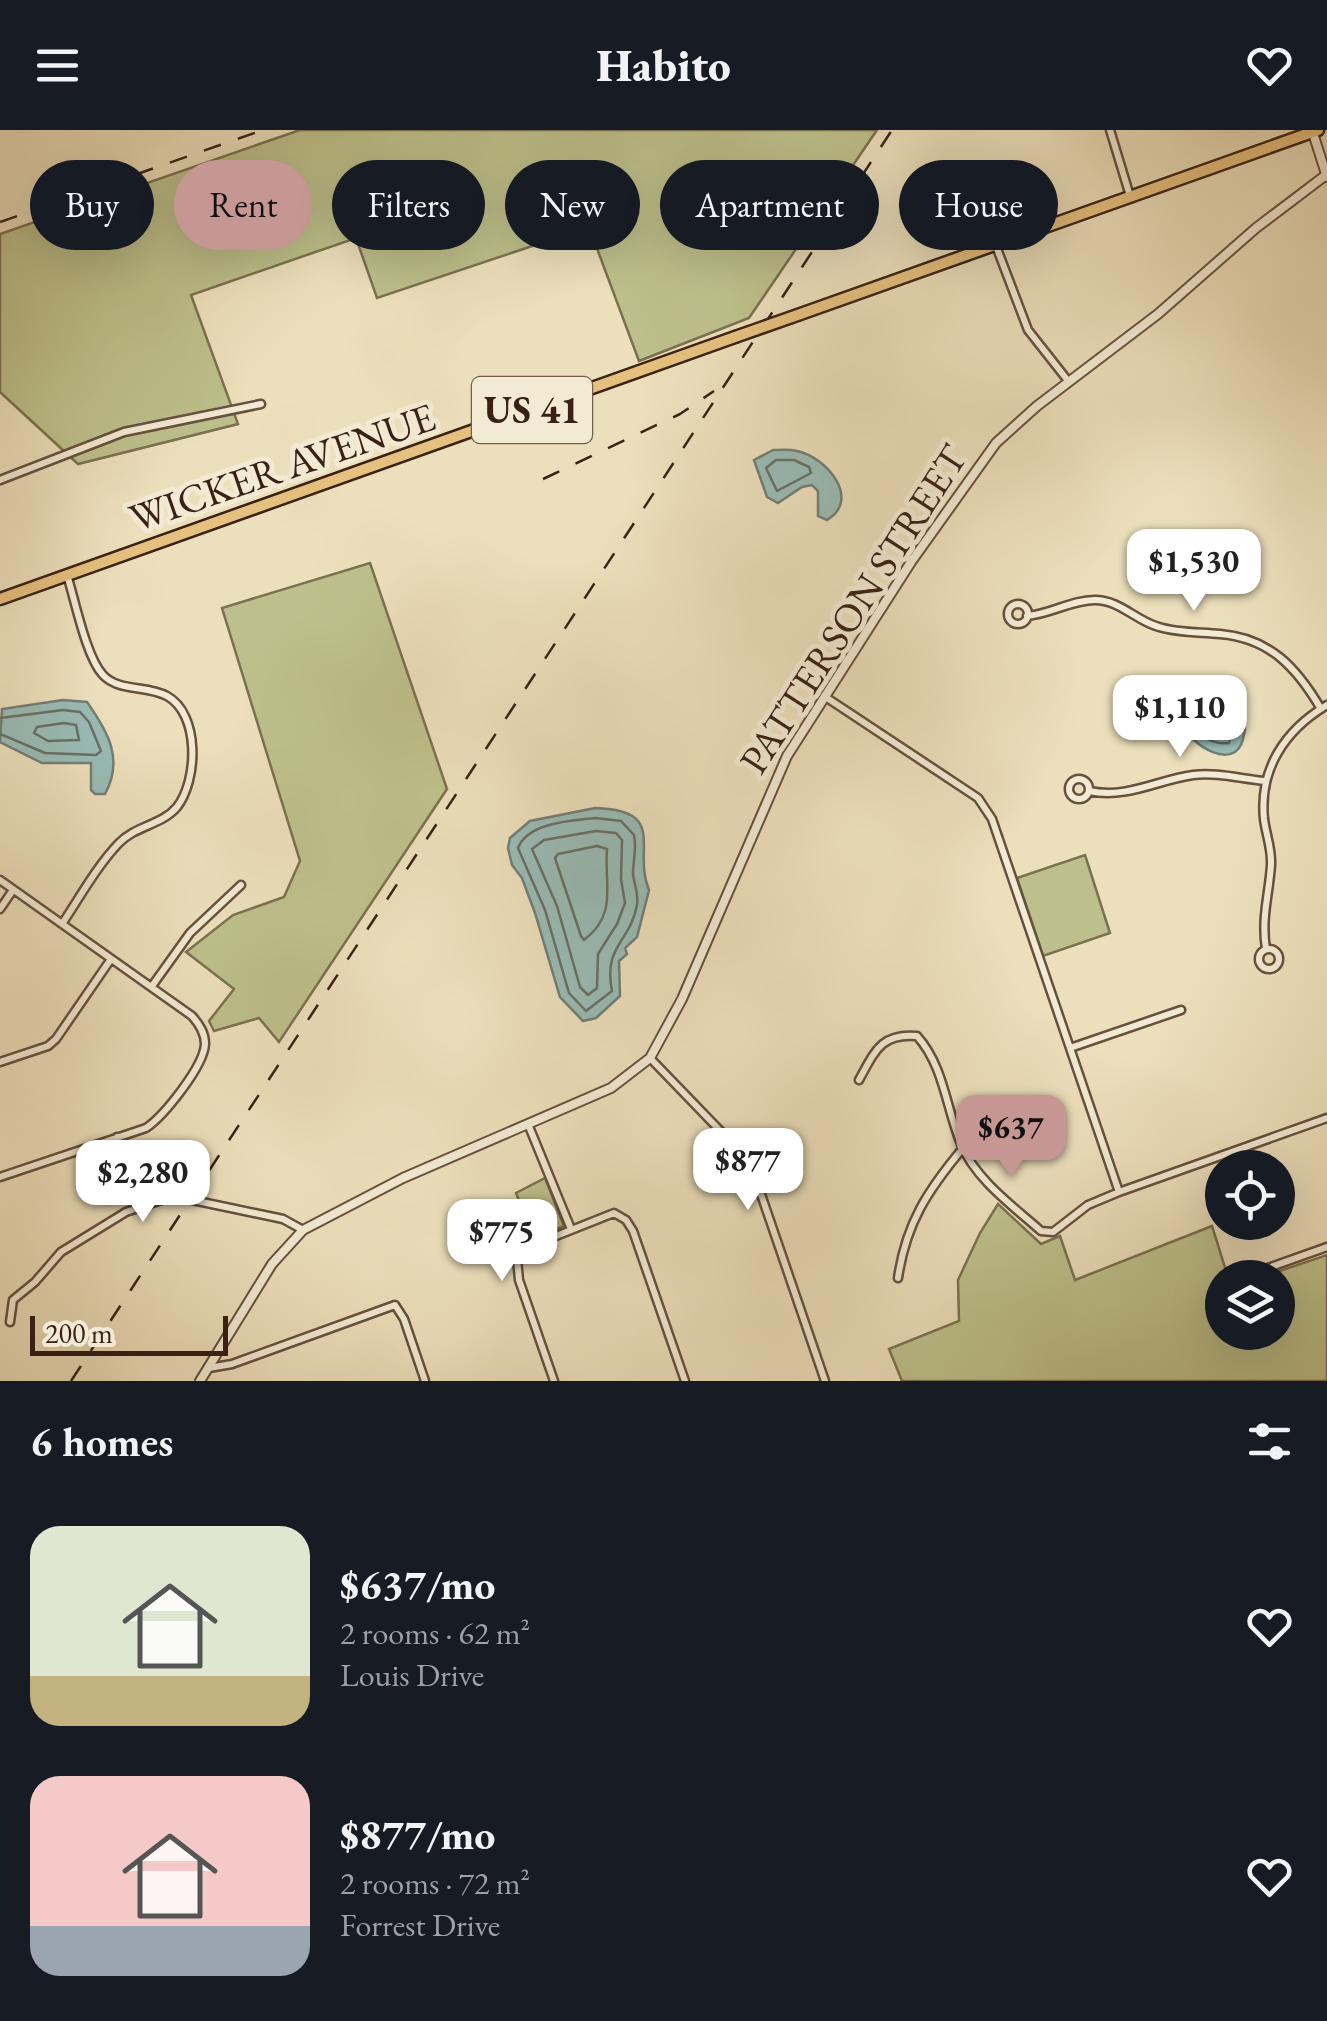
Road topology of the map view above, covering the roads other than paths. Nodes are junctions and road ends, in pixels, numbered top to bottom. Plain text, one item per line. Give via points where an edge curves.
1 (1110, 130) edge
2 (1314, 131) edge
3 (1327, 176) edge
4 (1130, 198) junction
5 (1058, 224) edge
6 (985, 250) edge
7 (998, 250) edge
8 (1069, 382) junction
9 (261, 404) dead end
10 (0, 480) edge
11 (67, 575) junction
12 (0, 599) edge
13 (1028, 616) dead end
14 (824, 696) junction
15 (1324, 707) edge
16 (1266, 781) junction
17 (1089, 791) dead end
18 (0, 880) edge
19 (240, 885) dead end
20 (14, 890) junction
21 (0, 909) edge
22 (62, 924) junction
23 (1266, 949) dead end
24 (110, 959) junction
25 (152, 986) junction
26 (1181, 1010) dead end
27 (1070, 1048) junction
28 (650, 1058) junction
29 (0, 1062) edge
30 (859, 1080) dead end
31 (1327, 1118) edge
32 (527, 1123) junction
33 (118, 1138) junction
34 (963, 1148) junction
35 (0, 1177) edge
36 (133, 1184) dead end
37 (1120, 1192) junction
38 (570, 1229) junction
39 (303, 1230) junction
40 (1327, 1247) edge
41 (1290, 1260) edge
42 (898, 1278) dead end
43 (10, 1322) dead end
44 (208, 1368) junction
45 (200, 1381) edge
46 (425, 1381) edge
47 (554, 1381) edge
48 (685, 1381) edge
49 (825, 1381) edge

1 - 4 street
2 - 3 street
2 - 4 highway, WICKER AVENUE / US 41
3 - 8 street, PATTERSON STREET
4 - 5 highway, WICKER AVENUE / US 41
6 - 11 highway, WICKER AVENUE / US 41, bridge
7 - 8 street via 1028,330
8 - 14 street, PATTERSON STREET via 996,442
9 - 10 street via 124,432
11 - 12 highway, WICKER AVENUE / US 41
11 - 22 street via 99,672 120,686 173,699 193,747 192,776 176,808 120,841
13 - 15 street via 1102,600 1163,629 1241,636 1287,661
14 - 27 street via 978,798 992,819
14 - 28 street, PATTERSON STREET via 786,756
15 - 16 street via 1288,734
16 - 17 street via 1192,775 1132,792
16 - 23 street
18 - 20 street
19 - 25 street via 190,933
20 - 21 street
20 - 22 street
22 - 24 street
24 - 25 street
24 - 29 street via 56,1039
25 - 33 street via 199,1024 204,1052 156,1121
26 - 27 street
27 - 37 street
28 - 32 street, PATTERSON STREET via 611,1088
28 - 49 street via 752,1168
30 - 34 street via 886,1039 917,1036 931,1052
31 - 37 street
32 - 38 street
32 - 39 street, PATTERSON STREET
33 - 35 street
33 - 36 street
34 - 37 street via 989,1184 1041,1232 1053,1232 1088,1205
34 - 42 street via 912,1222
38 - 47 street via 526,1248 516,1268
38 - 48 street via 614,1213 633,1230
39 - 43 street via 283,1219 183,1198 150,1203 61,1252 13,1300
39 - 44 street, PATTERSON STREET via 280,1253
40 - 41 street
44 - 45 street, PATTERSON STREET
44 - 46 street via 395,1305

